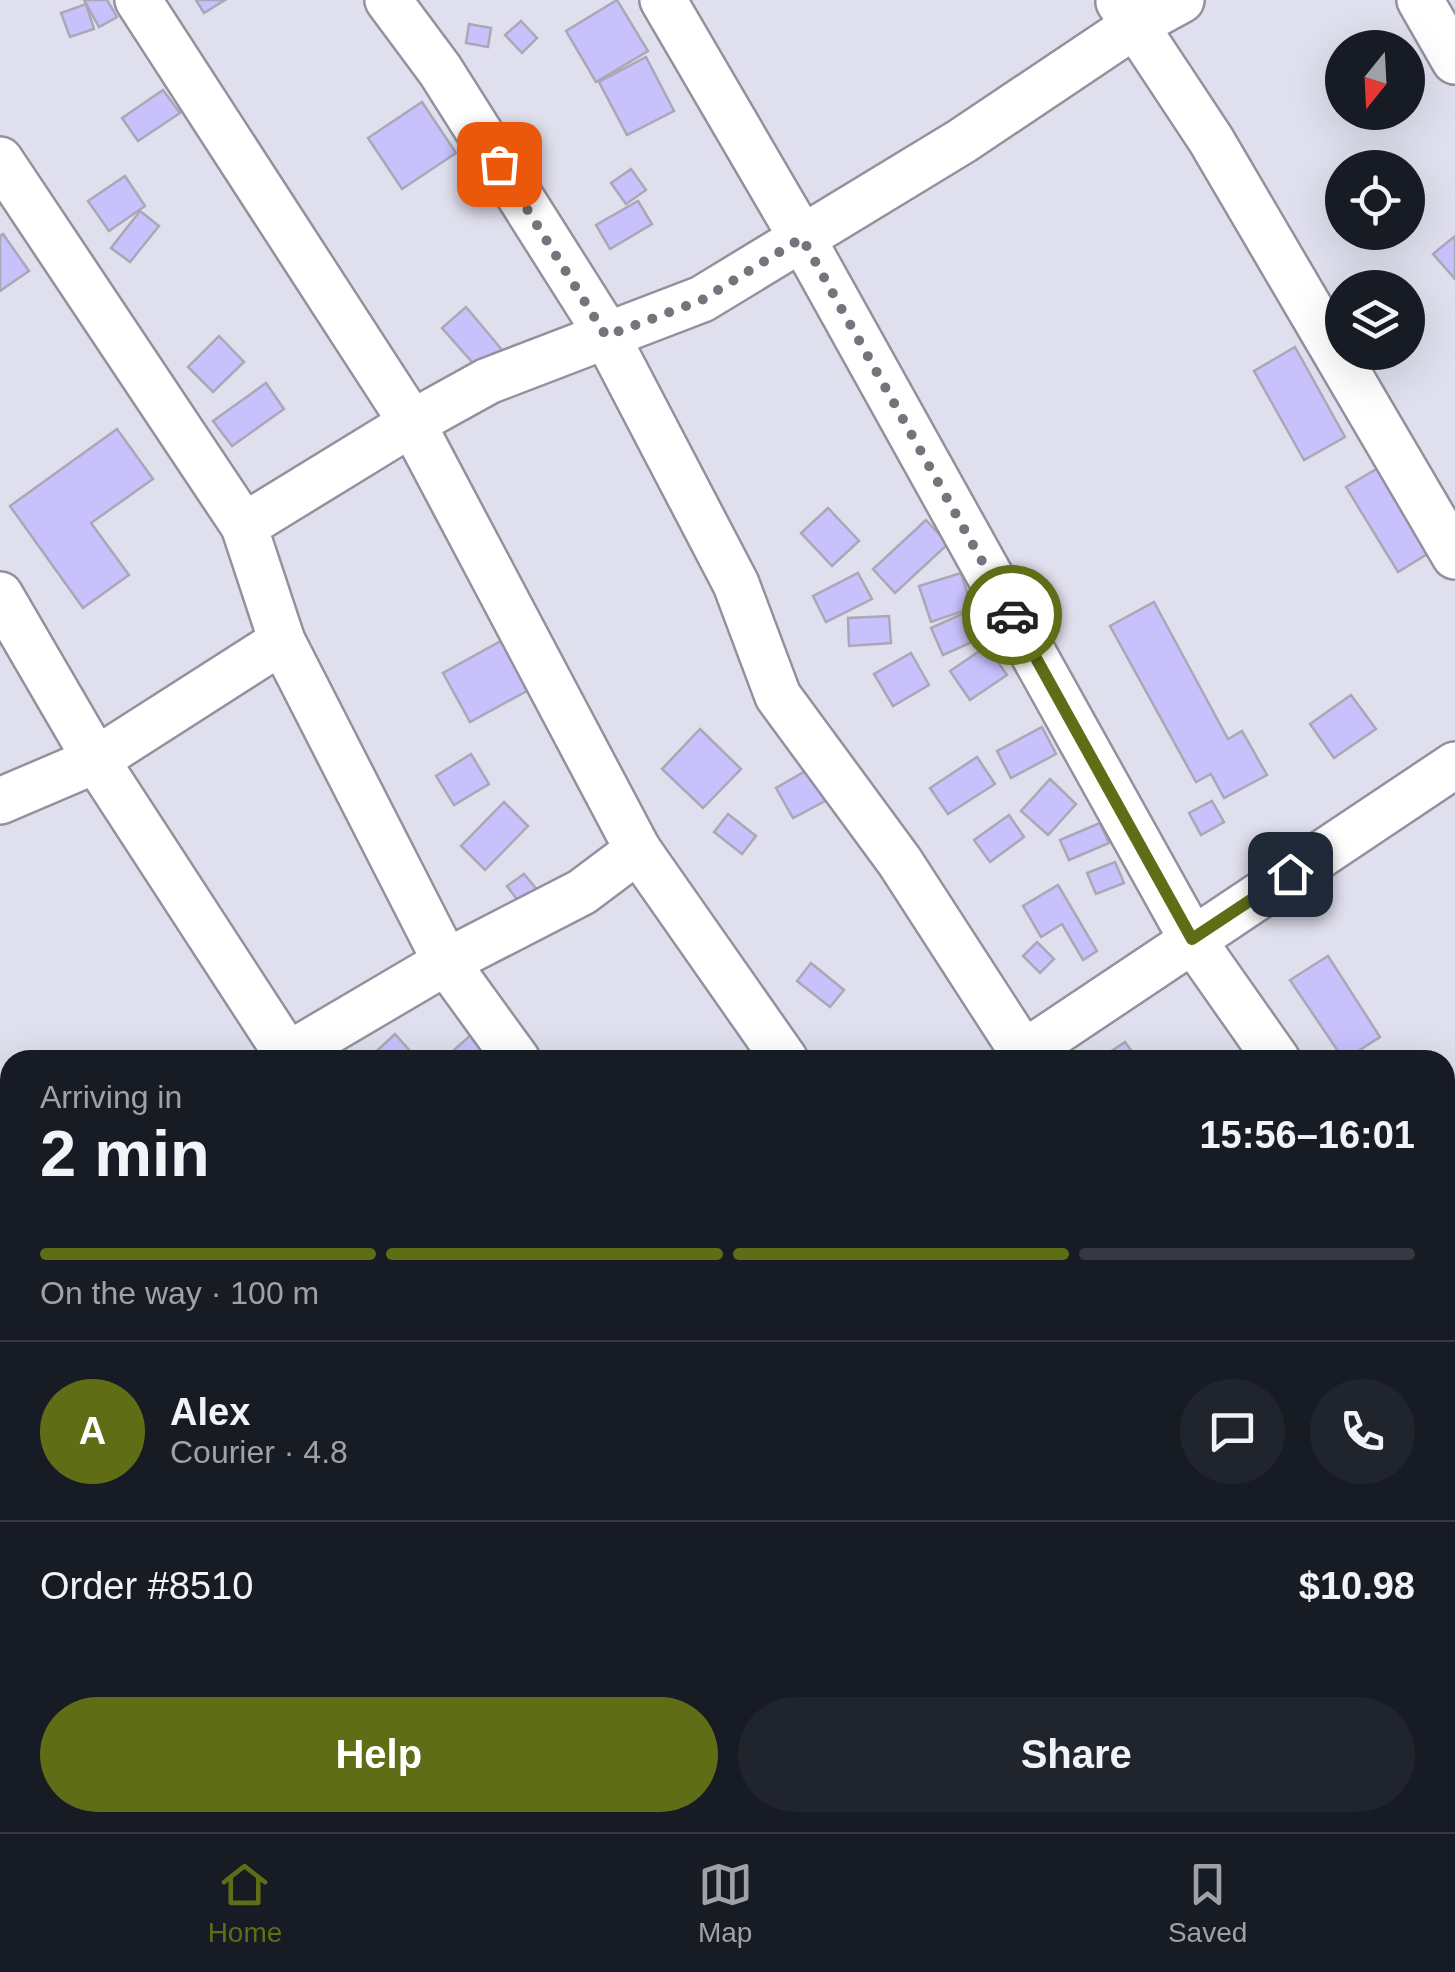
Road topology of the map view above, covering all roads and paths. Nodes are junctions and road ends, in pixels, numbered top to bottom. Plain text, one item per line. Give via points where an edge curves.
1 (138, 0) edge
2 (388, 0) edge
3 (663, 0) edge
4 (1181, 0) edge
5 (1420, 0) edge
6 (1127, 13) edge
7 (1455, 61) edge
8 (0, 160) edge
9 (802, 238) junction
10 (606, 336) junction
11 (412, 423) junction
12 (244, 526) junction
13 (1455, 556) edge
14 (0, 595) edge
15 (282, 641) junction
16 (96, 760) junction
17 (1455, 764) edge
18 (0, 801) edge
19 (638, 850) junction
20 (1192, 939) junction
21 (446, 962) junction
22 (284, 1050) edge
23 (302, 1050) edge
24 (510, 1050) edge
25 (778, 1050) edge
26 (1021, 1050) edge
27 (1036, 1050) edge
28 (1270, 1050) edge

1 - 11 street
2 - 10 street via 440,70
3 - 9 street
4 - 6 street
5 - 7 street
6 - 9 street via 962,141
6 - 13 street via 1211,140
8 - 12 street
9 - 10 street via 702,300
9 - 20 street
10 - 11 street via 488,380
10 - 26 street via 736,584 778,696 900,862
11 - 12 street
11 - 19 street
12 - 15 street
14 - 16 street
15 - 16 street
15 - 21 street
16 - 18 street
16 - 22 street
17 - 20 street
19 - 21 street via 582,892
19 - 25 street
20 - 27 street
20 - 28 street
21 - 23 street
21 - 24 street

